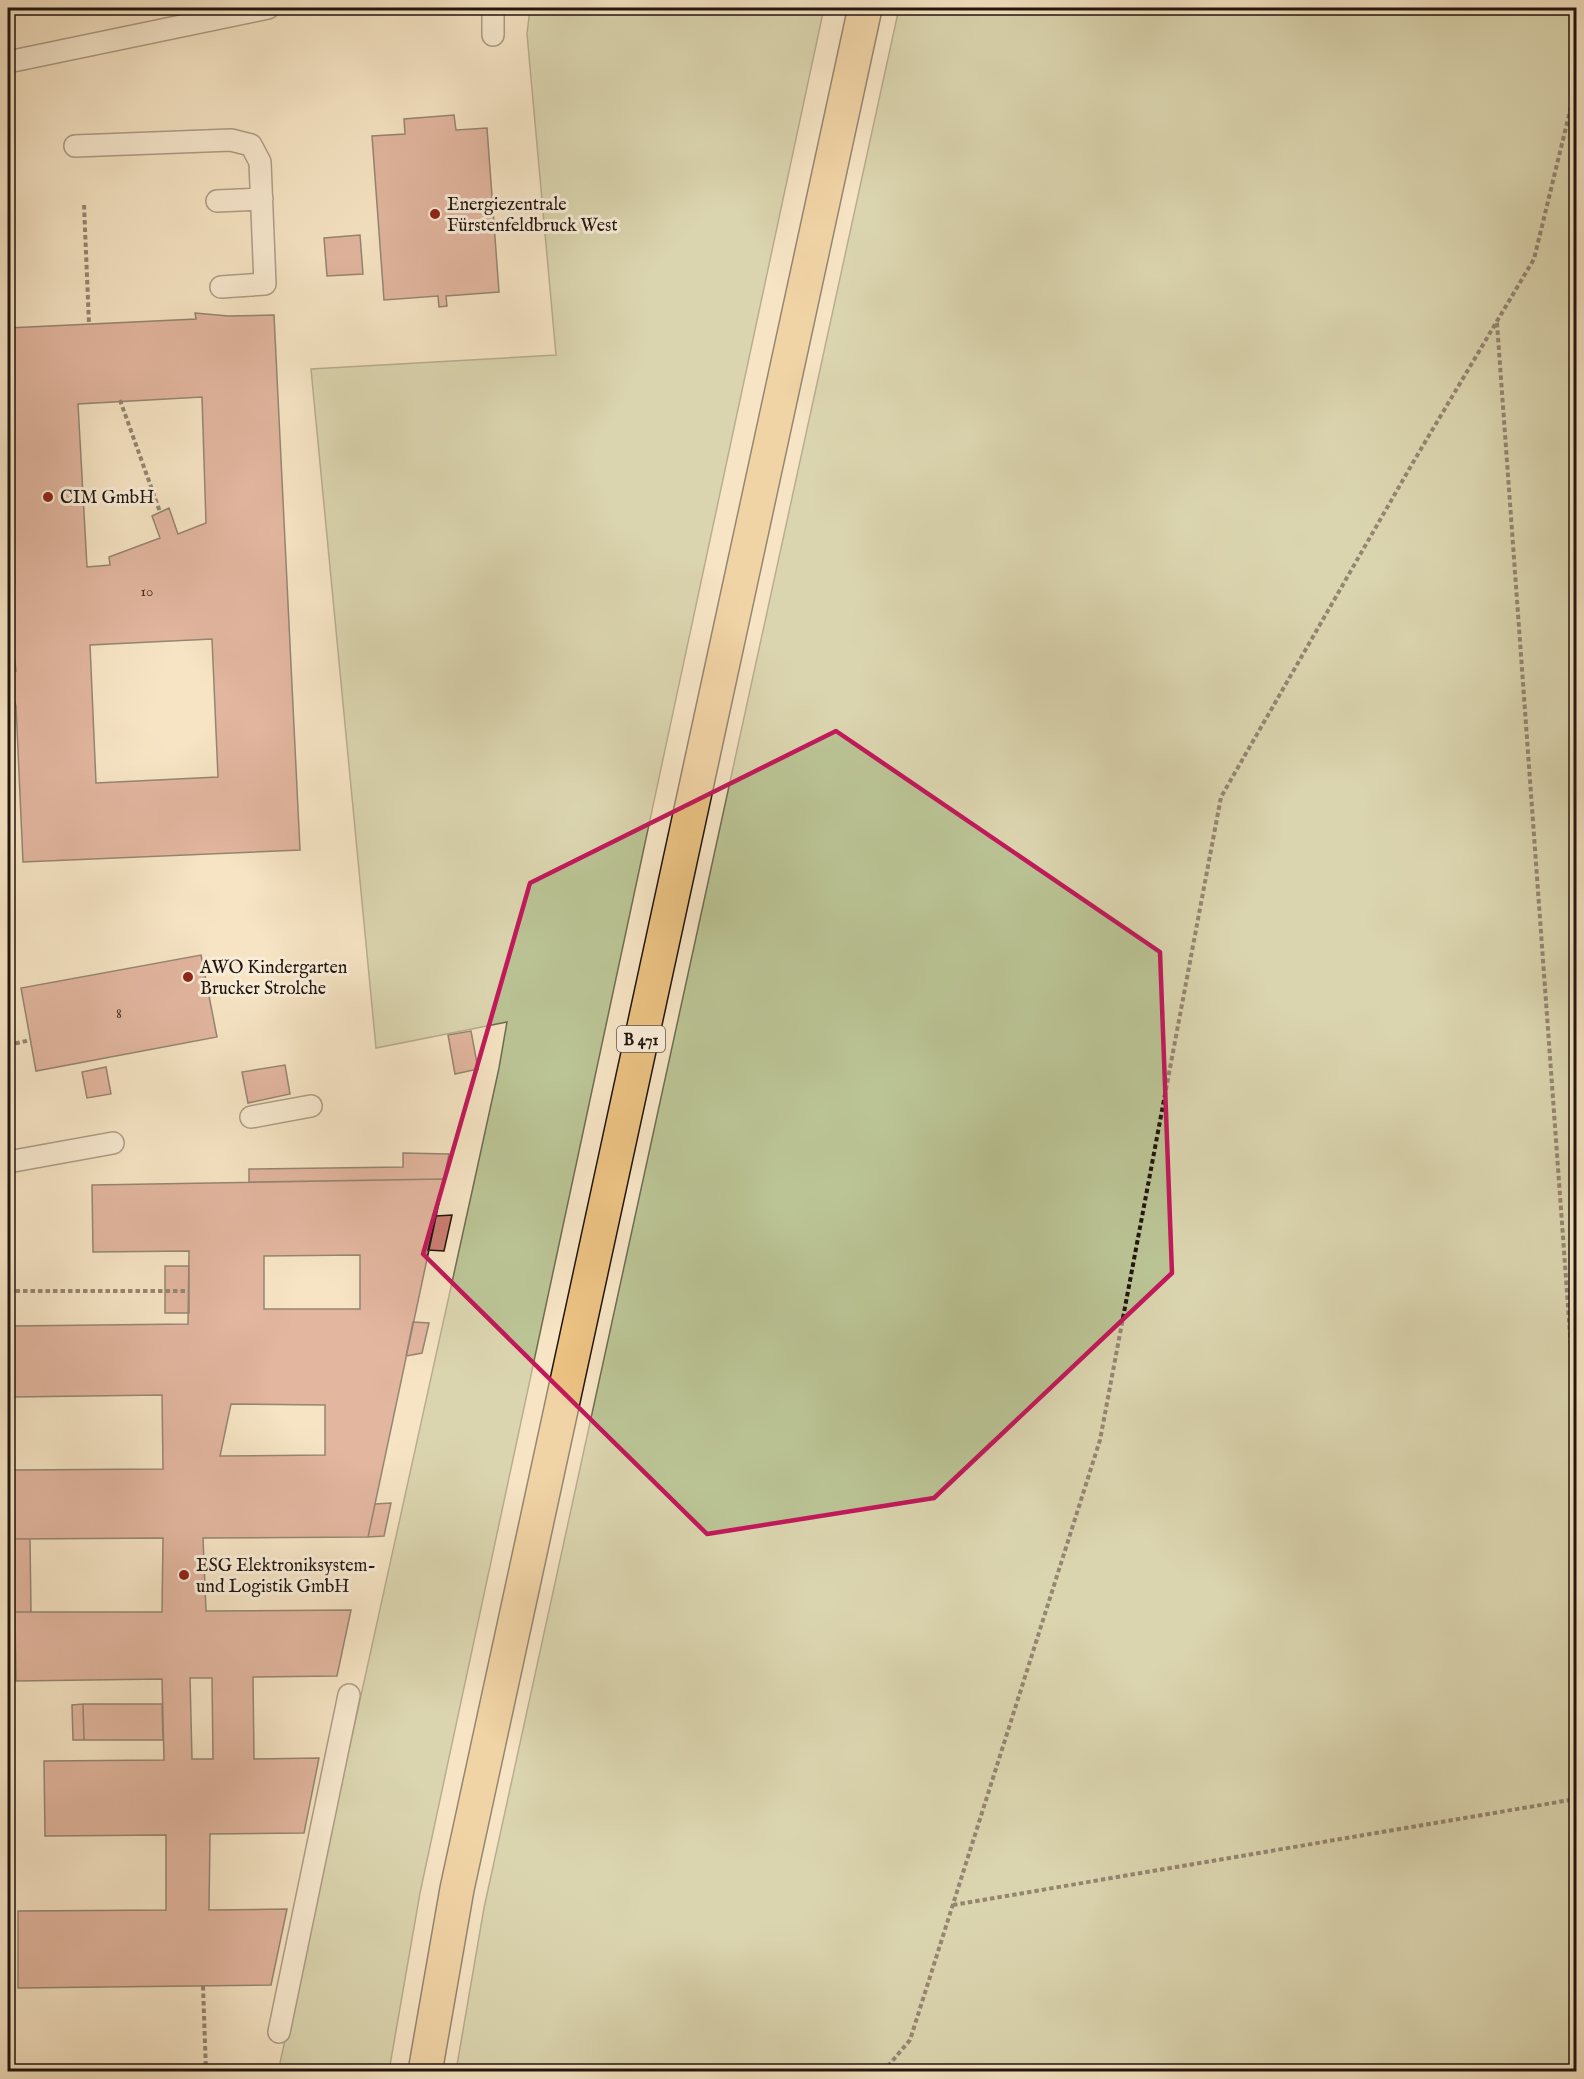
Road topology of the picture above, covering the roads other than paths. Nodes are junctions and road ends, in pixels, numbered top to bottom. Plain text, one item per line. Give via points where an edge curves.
1 (268, 8) edge
2 (493, 8) edge
3 (866, 8) edge
4 (493, 35) dead end
5 (8, 62) edge
6 (75, 146) dead end
7 (262, 199) junction
8 (217, 201) dead end
9 (221, 286) dead end
10 (310, 1106) dead end
11 (251, 1117) dead end
12 (113, 1143) dead end
13 (8, 1162) edge
14 (349, 1695) dead end
15 (279, 2032) dead end
16 (425, 2072) edge

1 - 5 lane
2 - 4 lane
3 - 16 highway, B 471 via 457,1889
6 - 7 lane via 231,140 251,145 260,162
7 - 8 lane
7 - 9 lane via 265,284
10 - 11 lane
12 - 13 lane
14 - 15 lane

